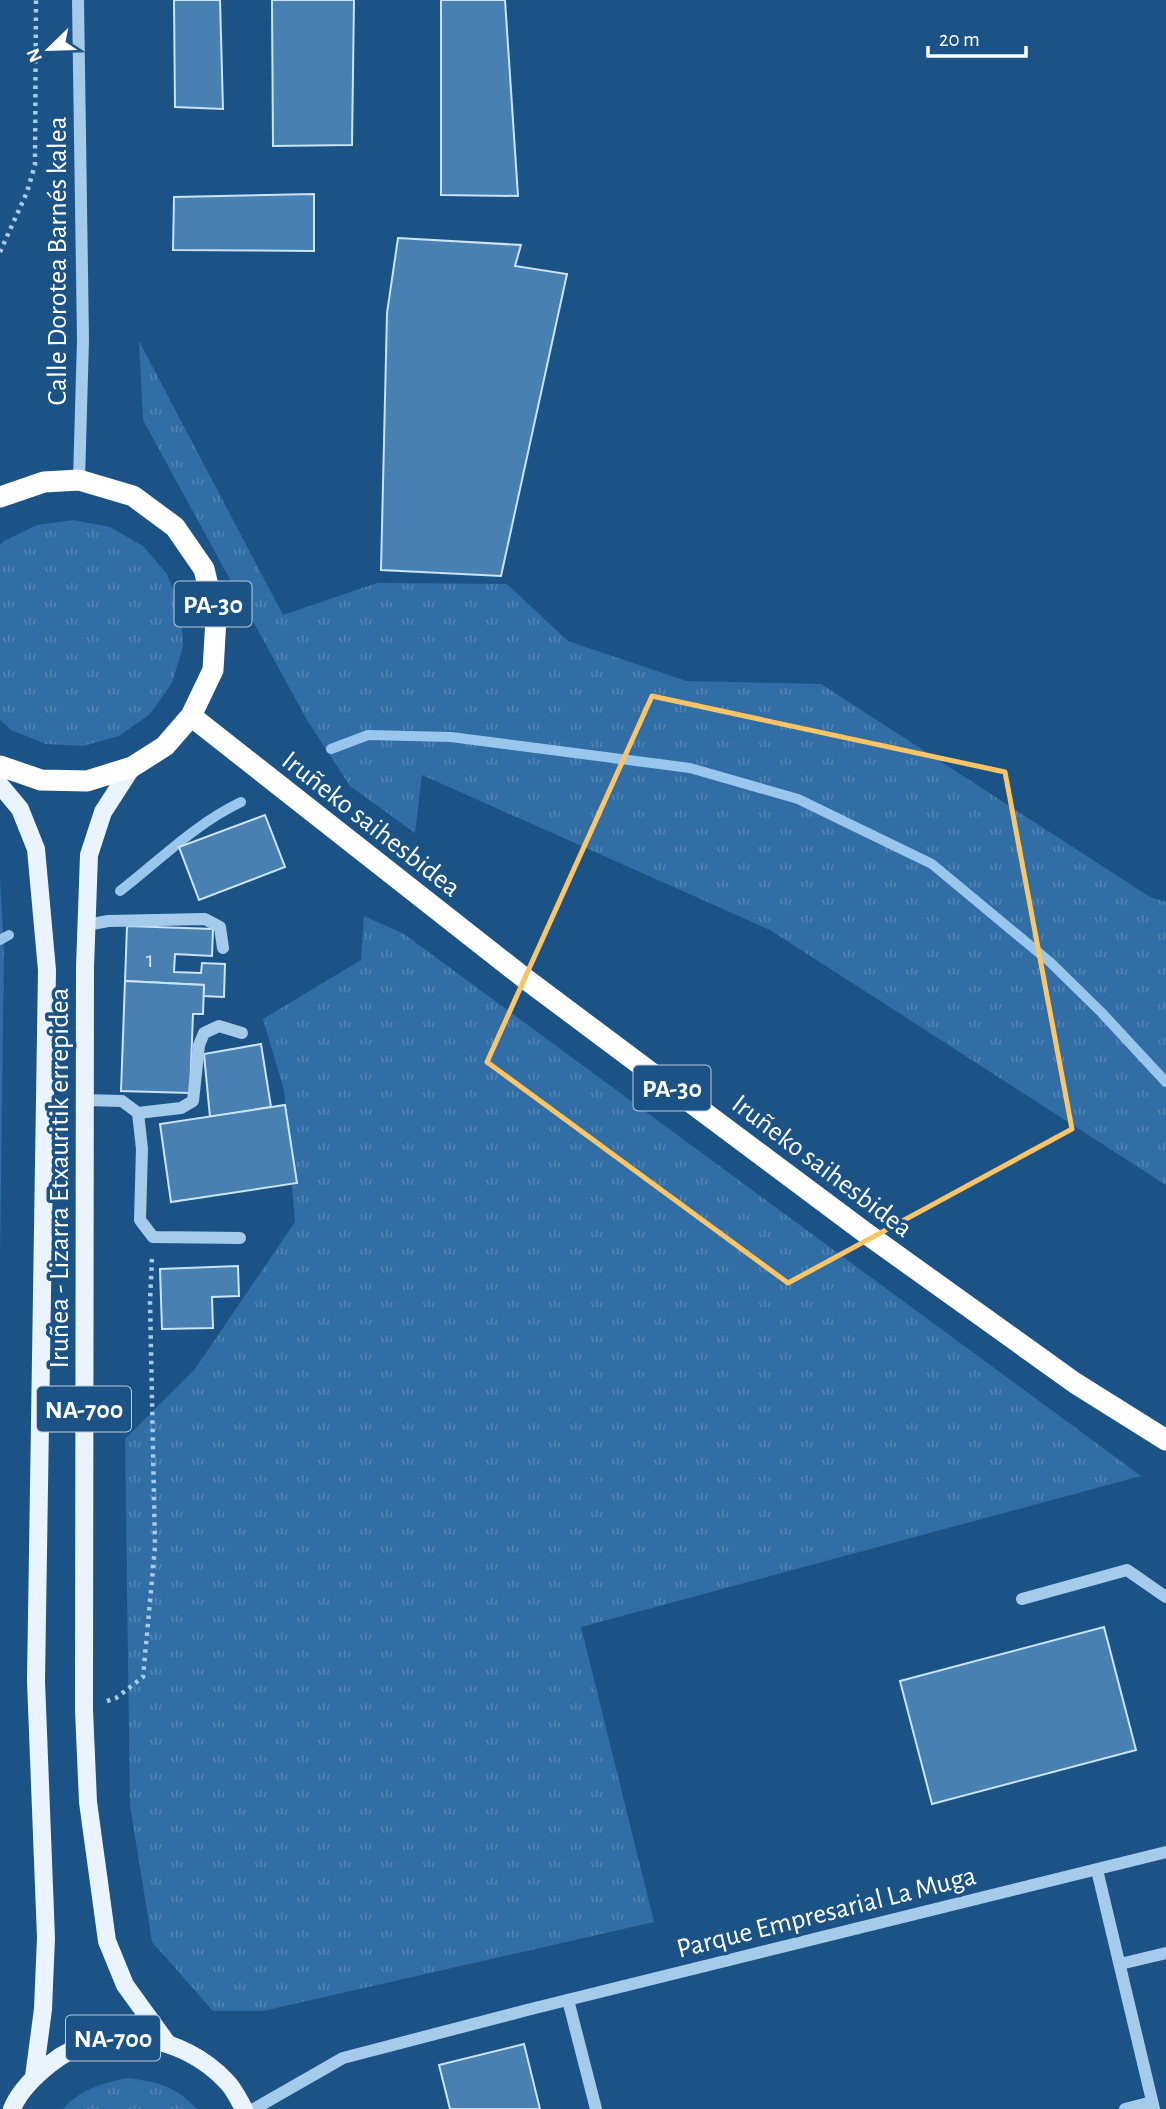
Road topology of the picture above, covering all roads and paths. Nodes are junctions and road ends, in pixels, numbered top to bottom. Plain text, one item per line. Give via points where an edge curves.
1 (36, 0) edge
2 (78, 0) edge
3 (0, 252) edge
4 (79, 480) junction
5 (0, 497) edge
6 (191, 716) junction
7 (0, 766) edge
8 (132, 767) junction
9 (0, 785) edge
10 (87, 925) junction
11 (223, 948) dead end
12 (242, 1033) dead end
13 (85, 1100) junction
14 (138, 1113) junction
15 (153, 1237) junction
16 (240, 1238) dead end
17 (1166, 1440) edge
18 (1166, 1597) edge
19 (1022, 1599) dead end
20 (84, 1710) junction
21 (1166, 1852) edge
22 (1097, 1870) junction
23 (1166, 1953) edge
24 (1120, 1964) junction
25 (568, 2000) junction
26 (167, 2043) junction
27 (34, 2077) junction
28 (1153, 2106) edge
29 (12, 2109) edge
30 (244, 2109) edge
31 (254, 2109) edge
32 (596, 2109) edge
33 (1125, 2109) edge

1 - 3 path, Calle Dorotea Barnés kalea via 35,165
2 - 4 street, Calle Dorotea Barnés kalea via 83,340
4 - 5 highway, PA-30 via 44,482
4 - 6 highway, PA-30 via 134,496 175,527 204,569 216,619 212,670
6 - 8 highway, PA-30 via 165,746
6 - 17 highway, Iruñeko saihesbidea / PA-30 via 523,977 867,1234 1075,1382
7 - 8 highway, PA-30 via 41,780 87,780
8 - 10 main road, Iruñea - Lizarra Etxauritik errepidea / NA-700 via 103,813 89,855
9 - 27 main road, Iruñea - Lizarra Etxauritik errepidea / NA-700 via 20,808 36,849 47,970 36,1681 46,1938
10 - 11 street via 205,919 219,927
10 - 13 main road, Iruñea - Lizarra Etxauritik errepidea / NA-700
12 - 14 street via 219,1026 204,1032 193,1101 181,1108
13 - 14 street via 122,1101
13 - 20 main road, Iruñea - Lizarra Etxauritik errepidea / NA-700
14 - 15 street via 140,1220
15 - 16 street
15 - 20 path via 155,1547 143,1677 116,1698
18 - 19 street via 1127,1570
20 - 26 main road, Iruñea - Lizarra Etxauritik errepidea / NA-700 via 88,1802 107,1941 125,1985
21 - 22 street, Parque Empresarial La Muga
22 - 24 street
22 - 25 street, Parque Empresarial La Muga
23 - 24 street
24 - 28 street
25 - 31 street, Parque Empresarial La Muga via 343,2058
25 - 32 street
26 - 27 main road, NA-700 via 131,2036 95,2040 62,2054
26 - 30 main road, NA-700 via 200,2058 228,2082
27 - 29 main road, NA-700
28 - 33 street

